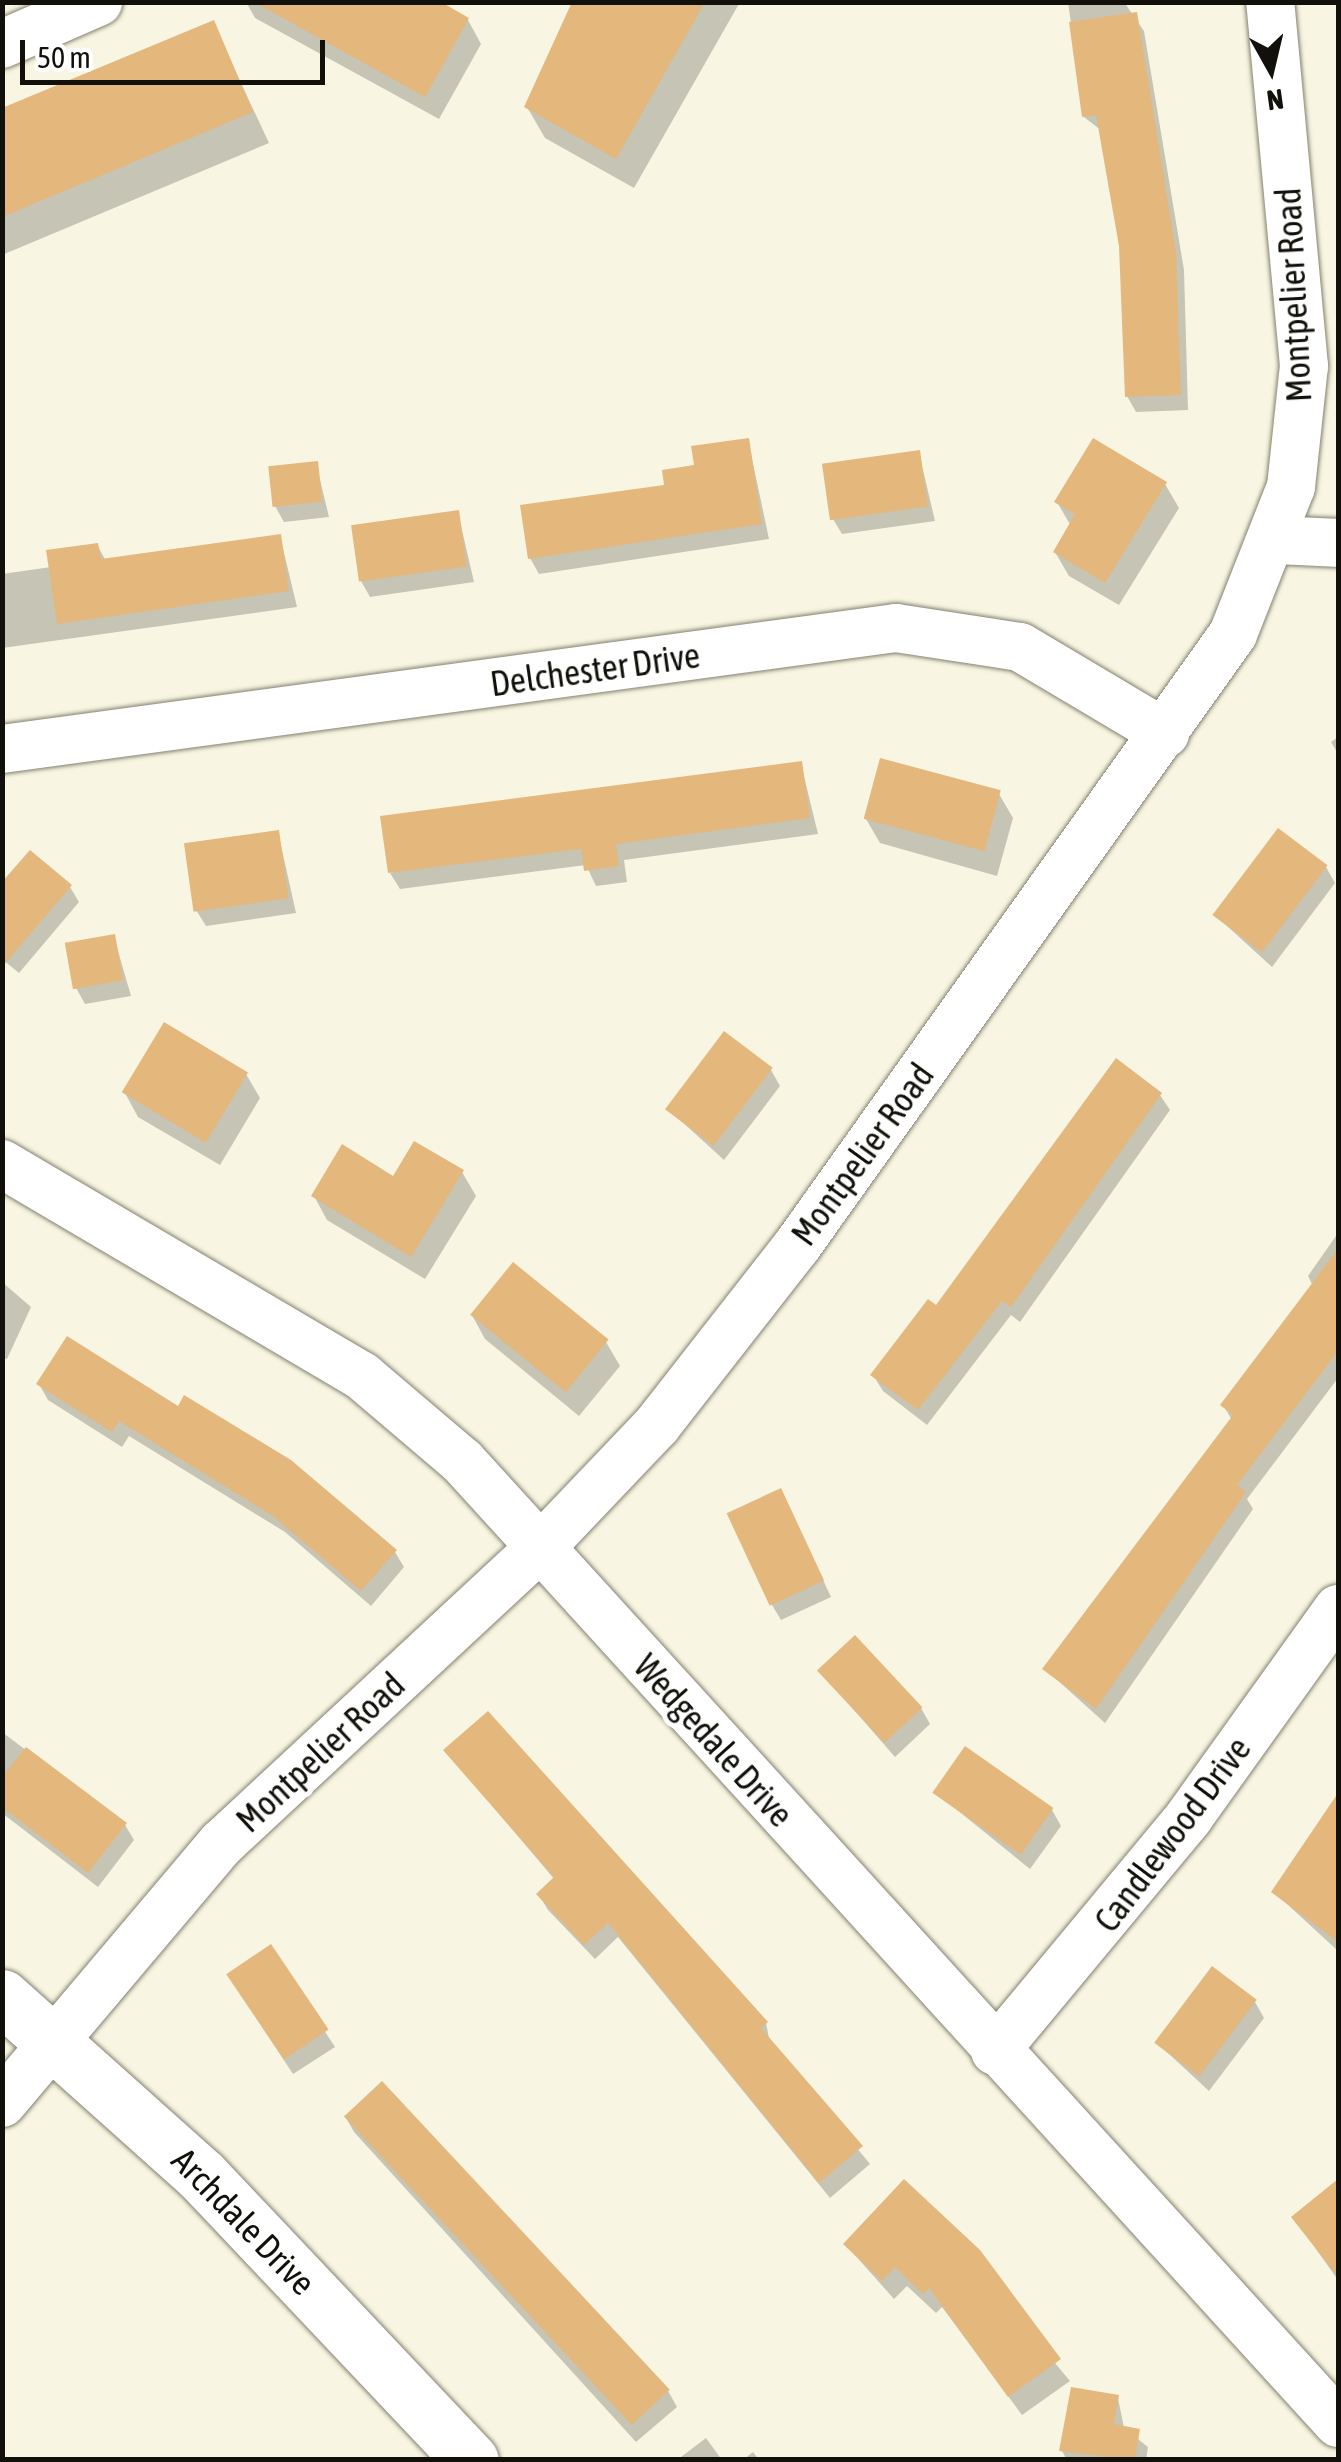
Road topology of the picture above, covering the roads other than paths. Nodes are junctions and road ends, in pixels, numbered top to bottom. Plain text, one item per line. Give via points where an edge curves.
1 (98, 2) edge
2 (1270, 2) edge
3 (2, 44) edge
4 (1276, 540) junction
5 (1338, 543) edge
6 (1165, 734) junction
7 (2, 749) edge
8 (2, 1164) edge
9 (540, 1548) junction
10 (1338, 1609) edge
11 (2, 1996) edge
12 (54, 2041) junction
13 (995, 2051) junction
14 (2, 2103) edge
15 (1338, 2422) edge
16 (470, 2460) edge

1 - 3 street
2 - 4 street, Montpelier Road via 1304,366 1298,447
4 - 5 street
4 - 6 street, Montpelier Road via 1234,634
6 - 7 street, Delchester Drive via 1020,647 896,628
6 - 9 street, Montpelier Road via 796,1246 657,1425
8 - 9 street, Wedgedale Drive via 362,1376 462,1461
9 - 12 street, Montpelier Road via 222,1843
9 - 13 street, Wedgedale Drive
10 - 13 street, Candlewood Drive via 1189,1818
11 - 12 street, Archdale Drive
12 - 14 street, Montpelier Road
12 - 16 street, Archdale Drive via 202,2176
13 - 15 street, Wedgedale Drive

